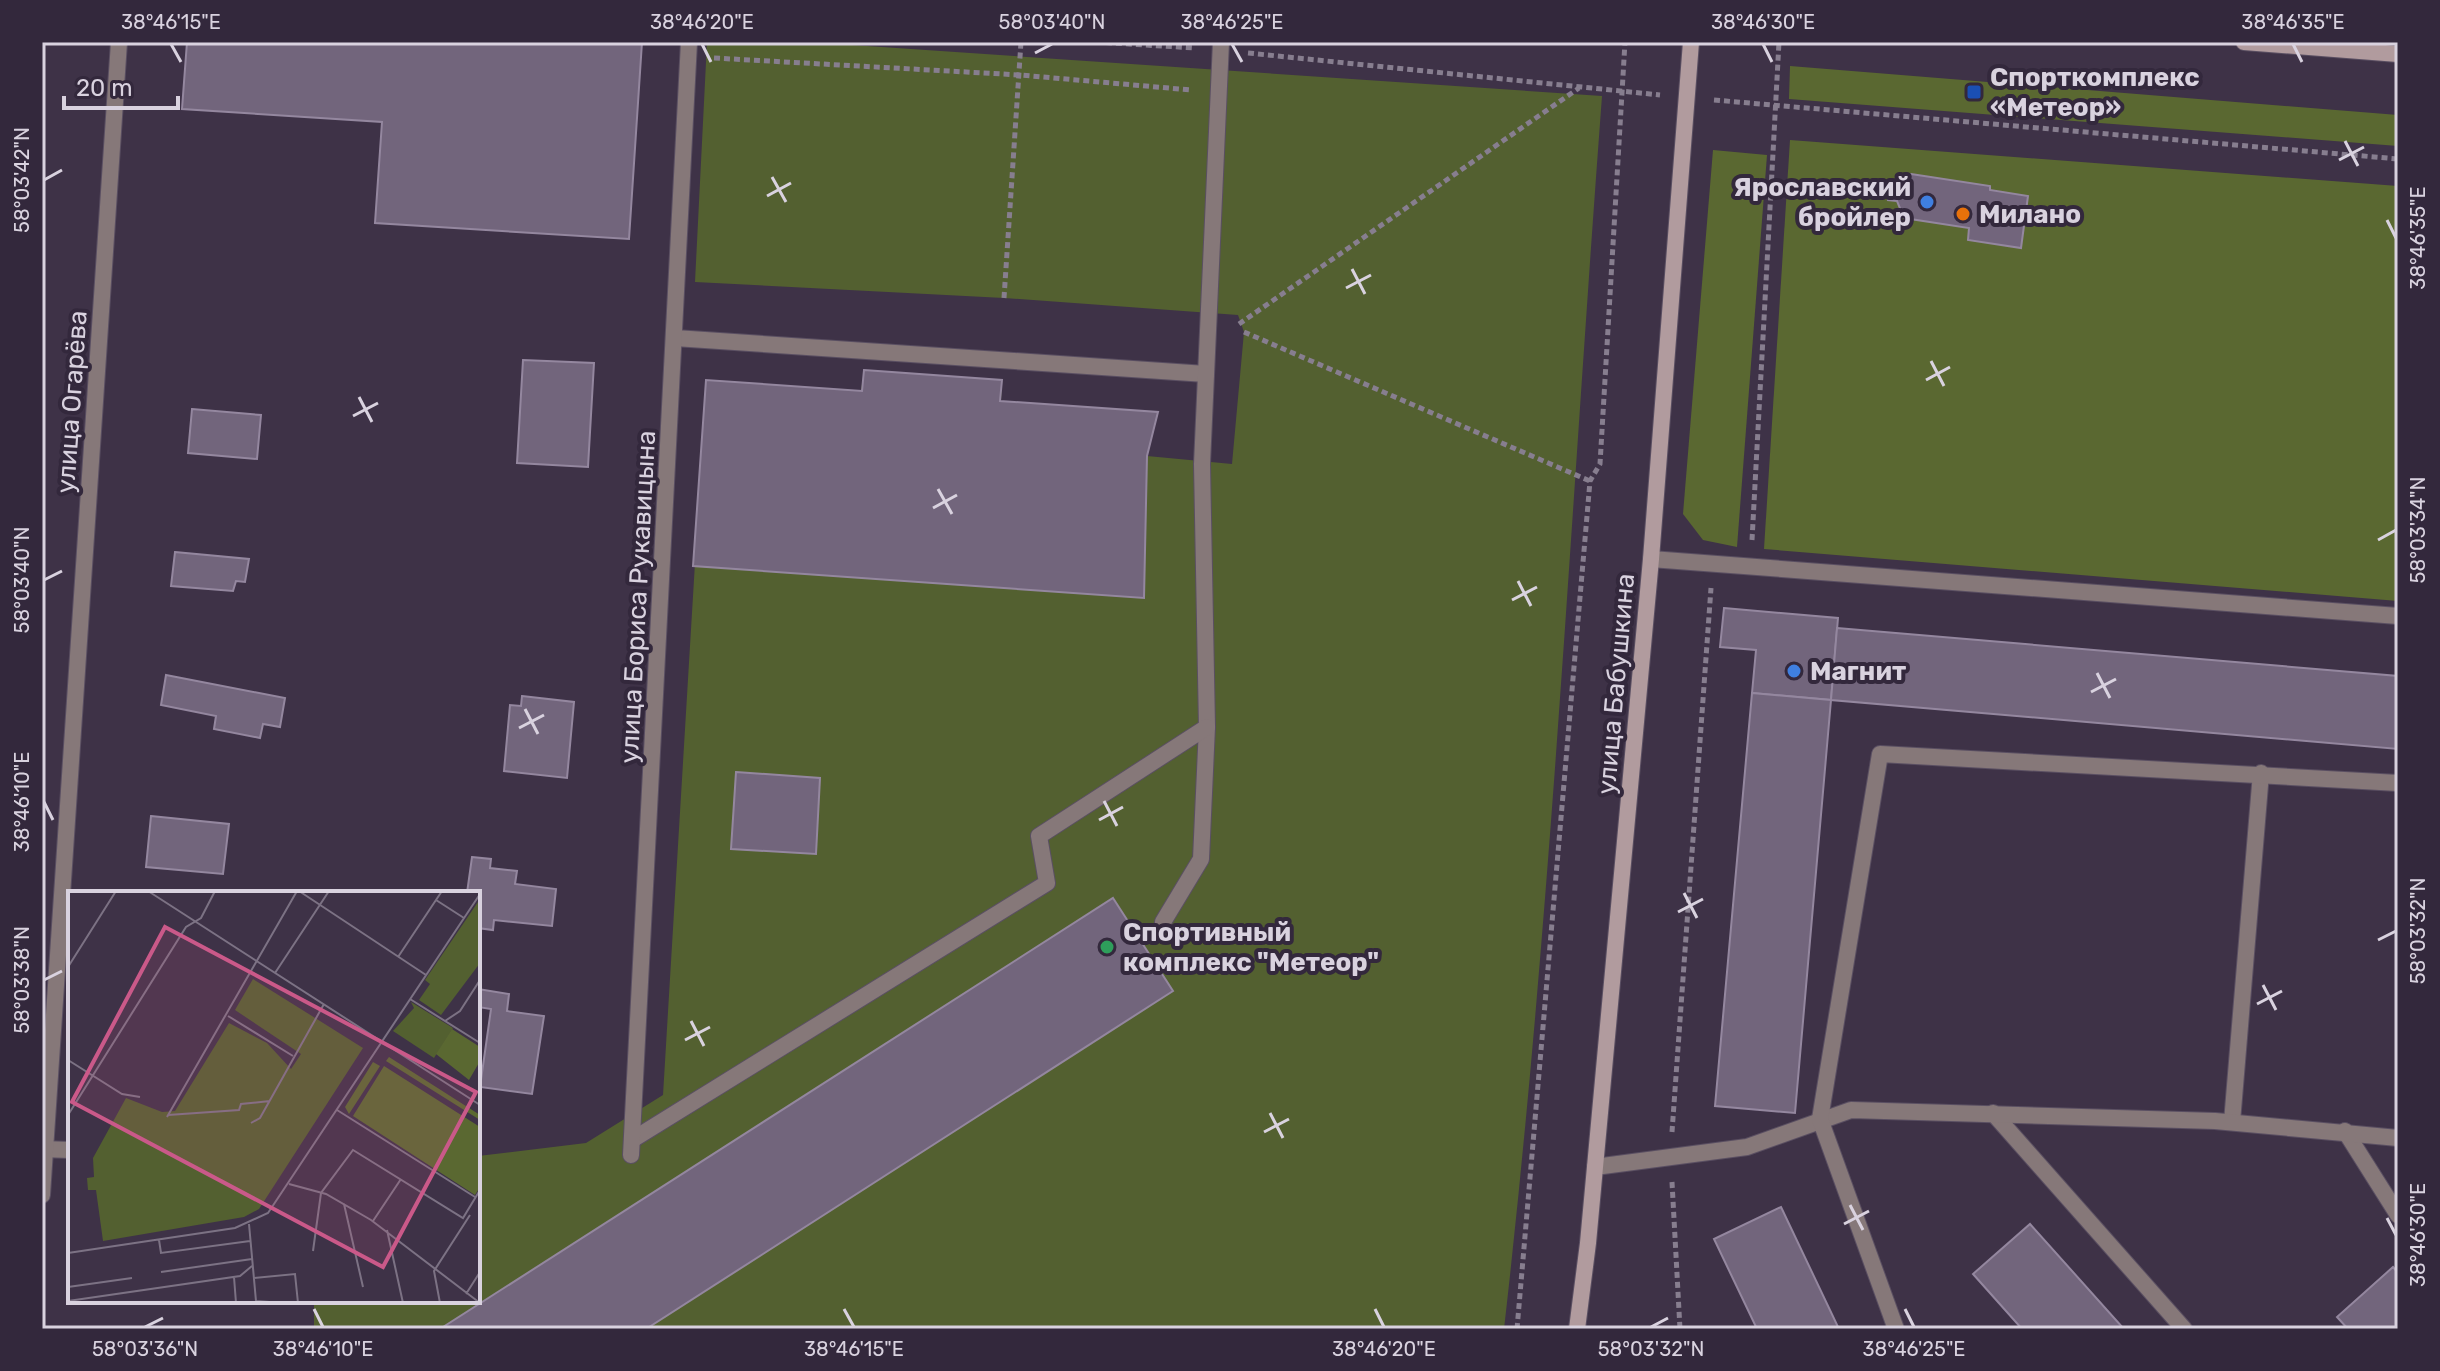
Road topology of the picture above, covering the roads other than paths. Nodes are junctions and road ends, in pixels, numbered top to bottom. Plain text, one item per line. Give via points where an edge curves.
1 (119, 42) edge
2 (1691, 42) edge
3 (2244, 42) edge
4 (1221, 46) edge
5 (689, 49) edge
6 (2398, 54) edge
7 (675, 338) junction
8 (1206, 374) junction
9 (1651, 559) junction
10 (2398, 616) edge
11 (1207, 727) junction
12 (2261, 773) junction
13 (2398, 783) edge
14 (1163, 922) dead end
15 (1993, 1113) junction
16 (1820, 1119) junction
17 (2232, 1122) junction
18 (2345, 1131) junction
19 (2398, 1138) edge
20 (44, 1149) edge
21 (68, 1150) edge
22 (1595, 1167) junction
23 (42, 1195) edge
24 (2398, 1215) edge
25 (1577, 1329) edge
26 (1896, 1329) edge
27 (2184, 1329) edge

1 - 20 street, улица Огарёва
2 - 9 street, улица Бабушкина
3 - 6 street
4 - 8 street
5 - 7 street, улица Бориса Рукавицына
7 - 8 street
7 - 11 street, улица Бориса Рукавицына via 631,1147 1047,883 1039,836
8 - 11 street via 1202,464
9 - 10 street
9 - 22 street, улица Бабушкина
11 - 14 street via 1201,859
12 - 13 street
12 - 16 street via 1880,754
12 - 17 street
15 - 16 street via 1851,1110
15 - 17 street
15 - 27 street
16 - 22 street via 1747,1147
16 - 26 street
17 - 18 street
18 - 19 street
18 - 24 street
20 - 21 street
20 - 23 street, улица Огарёва
22 - 25 street, улица Бабушкина

